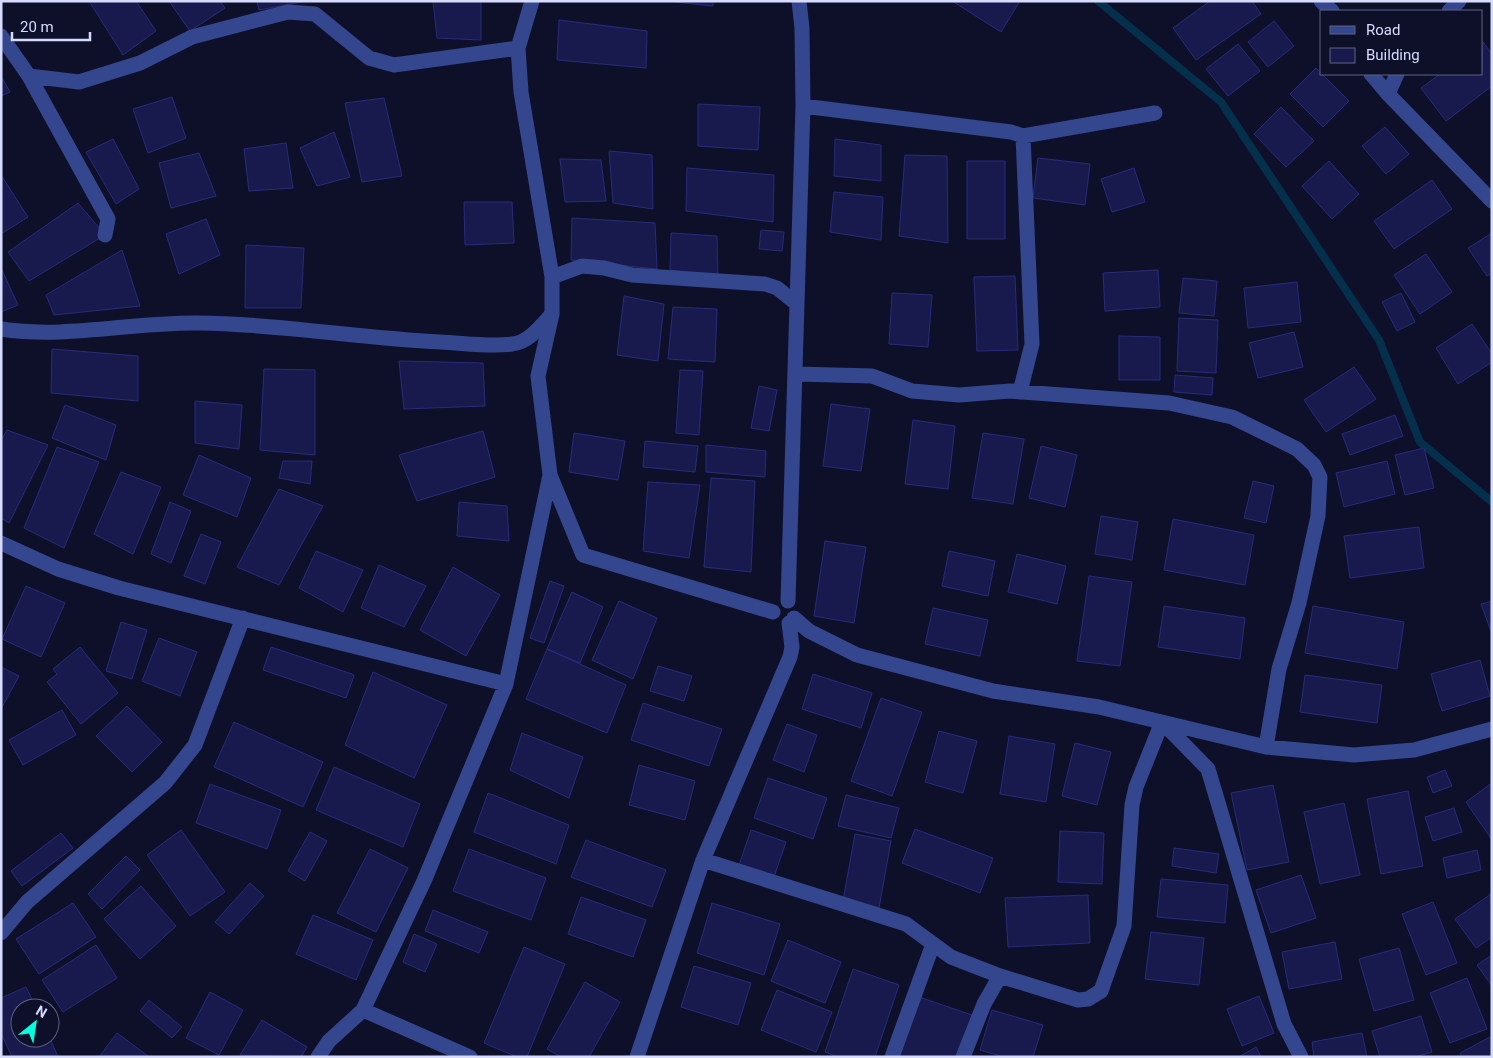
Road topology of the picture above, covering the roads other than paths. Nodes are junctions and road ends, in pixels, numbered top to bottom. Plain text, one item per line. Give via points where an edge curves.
1 (532, 1) edge
2 (799, 1) edge
3 (1321, 1) edge
4 (1459, 1) edge
5 (1331, 10) edge
6 (1450, 10) edge
7 (1, 36) edge
8 (518, 48) junction
9 (1372, 75) edge
10 (1396, 75) edge
11 (29, 76) junction
12 (1388, 94) junction
13 (803, 106) junction
14 (1155, 113) dead end
15 (1023, 136) junction
16 (1492, 201) edge
17 (105, 234) dead end
18 (552, 277) junction
19 (798, 304) junction
20 (552, 314) junction
21 (1, 329) edge
22 (796, 374) junction
23 (1020, 392) junction
24 (550, 475) junction
25 (1, 543) edge
26 (788, 601) junction
27 (773, 612) junction
28 (243, 618) junction
29 (791, 620) junction
30 (506, 684) junction
31 (1162, 722) junction
32 (1492, 729) edge
33 (1266, 747) junction
34 (704, 860) junction
35 (1, 933) edge
36 (933, 944) junction
37 (1000, 976) junction
38 (363, 1010) junction
39 (318, 1057) edge
40 (470, 1057) edge
41 (638, 1057) edge
42 (892, 1057) edge
43 (963, 1057) edge
44 (1301, 1057) edge

1 - 8 street
2 - 13 street
3 - 5 street
4 - 6 street
7 - 11 street
8 - 11 street via 394,65 369,58 315,14 288,12 192,37 140,63 79,82
8 - 18 street via 521,92
9 - 12 street
10 - 12 street
11 - 17 street via 108,219
12 - 16 street
13 - 15 street
13 - 19 street
14 - 15 street
15 - 23 street via 1032,344
18 - 19 street via 582,266 632,275 765,284 777,288
18 - 20 street
19 - 22 street
20 - 21 street via 535,332 515,344 384,339 282,327 198,323 28,333
20 - 24 street via 538,376
22 - 23 street via 872,376 912,391 959,395
22 - 26 street
23 - 33 street via 1169,403 1232,417 1297,449 1314,465 1320,477 1318,516 1299,602 1279,669
24 - 27 street via 583,555
24 - 30 street
25 - 28 street via 58,569 119,588
26 - 27 street via 777,603
26 - 29 street via 795,608
27 - 29 street via 778,621
28 - 30 street
28 - 35 street via 195,745 165,783 27,902
29 - 31 street via 857,654 993,692 1099,707
29 - 34 street via 790,657
30 - 38 street via 424,881
31 - 33 street
31 - 37 street via 1136,787 1124,926 1101,991 1088,999 1078,1000
31 - 44 street via 1208,769 1284,1024
32 - 33 street via 1414,750 1354,755
34 - 36 street via 906,924
34 - 41 street
36 - 37 street via 951,957
36 - 42 street
37 - 43 street via 984,1004
38 - 39 street via 329,1041
38 - 40 street

